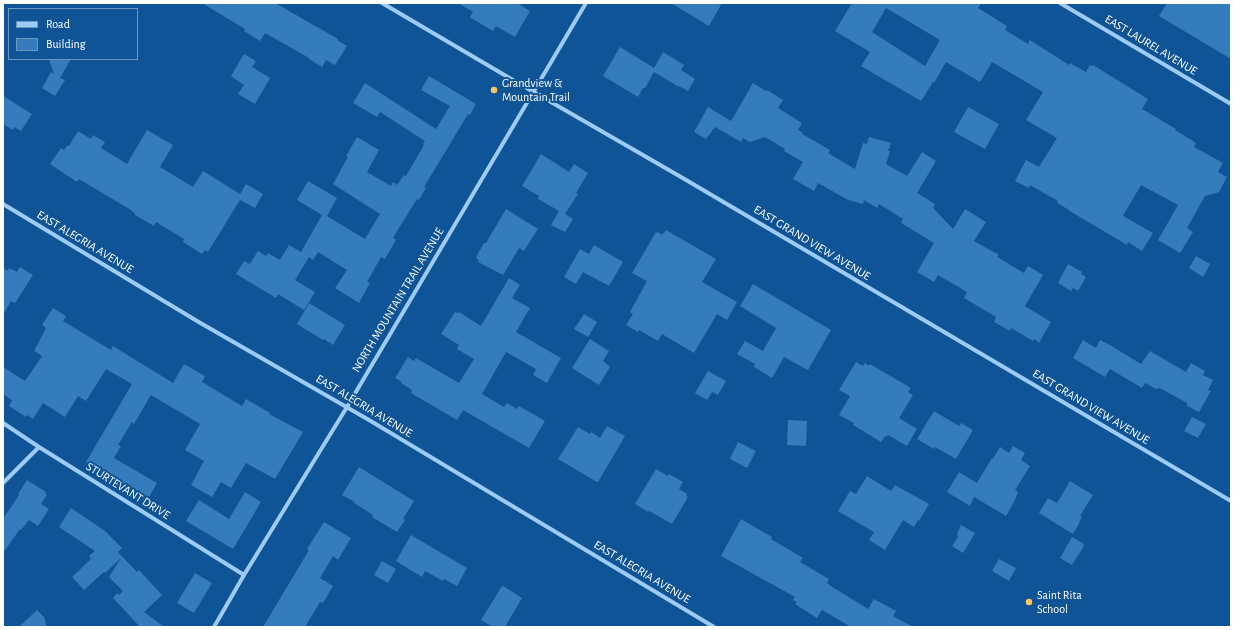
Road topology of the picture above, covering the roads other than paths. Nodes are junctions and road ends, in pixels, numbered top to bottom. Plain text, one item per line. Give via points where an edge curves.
1 (382, 3) edge
2 (586, 3) edge
3 (1060, 3) edge
4 (533, 92) junction
5 (1231, 104) edge
6 (3, 204) edge
7 (346, 407) junction
8 (3, 423) edge
9 (39, 447) junction
10 (3, 483) edge
11 (1231, 502) edge
12 (244, 575) junction
13 (214, 627) edge
14 (714, 627) edge

1 - 4 street, EAST GRAND VIEW AVENUE
2 - 4 street, NORTH MOUNTAIN TRAIL AVENUE
3 - 5 street, EAST LAUREL AVENUE
4 - 7 street, NORTH MOUNTAIN TRAIL AVENUE
4 - 11 street, EAST GRAND VIEW AVENUE
6 - 7 street, EAST ALEGRIA AVENUE
7 - 12 street, NORTH MOUNTAIN TRAIL AVENUE
7 - 14 street, EAST ALEGRIA AVENUE
8 - 9 street, STURTEVANT DRIVE
9 - 10 street
9 - 12 street, STURTEVANT DRIVE
12 - 13 street, NORTH MOUNTAIN TRAIL AVENUE

